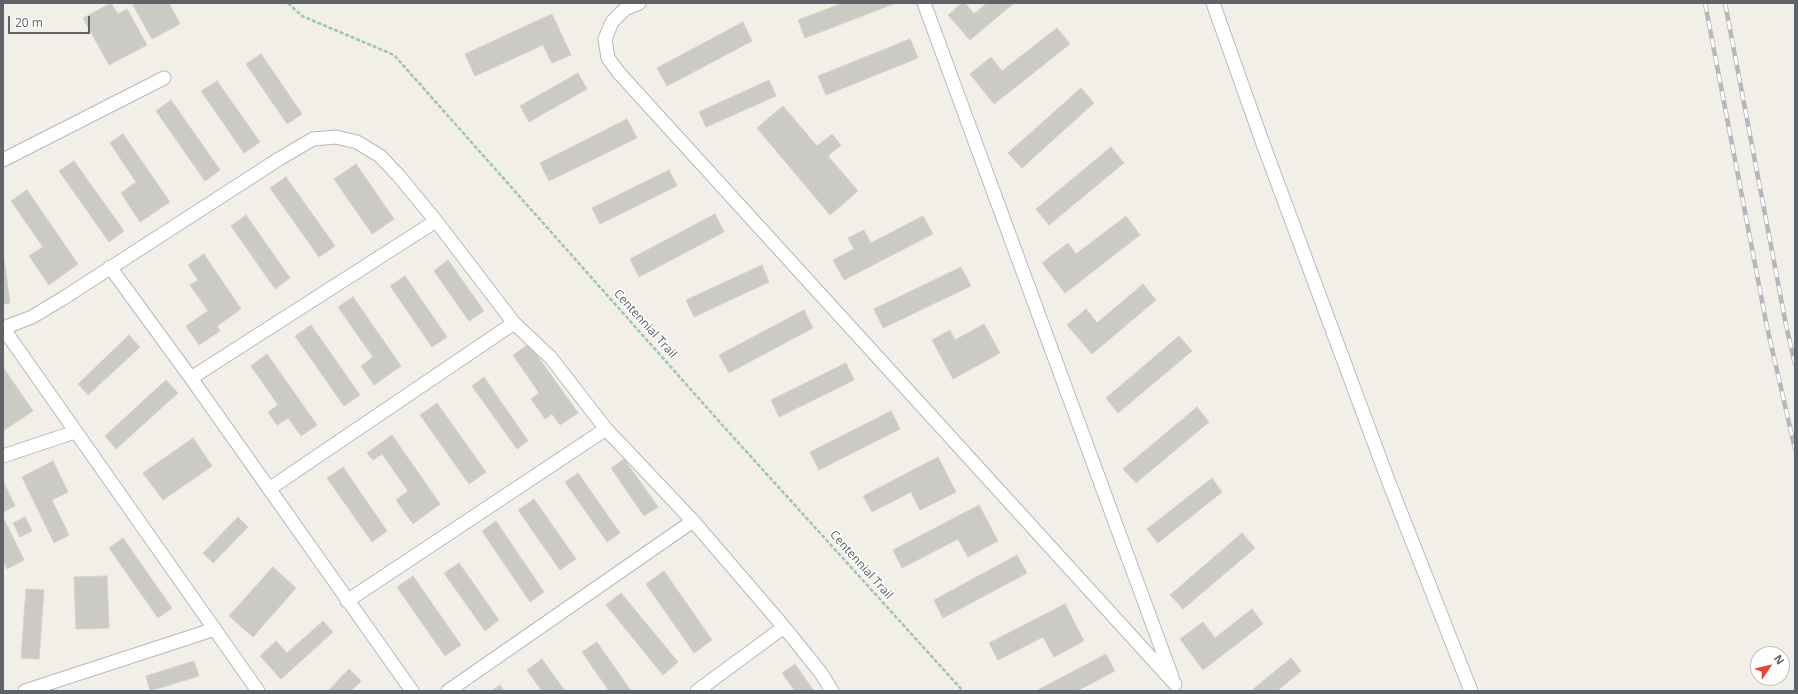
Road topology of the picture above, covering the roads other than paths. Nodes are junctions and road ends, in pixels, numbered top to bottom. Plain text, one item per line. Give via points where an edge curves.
1 (639, 3) edge
2 (924, 3) edge
3 (1213, 3) edge
4 (164, 78) dead end
5 (3, 160) edge
6 (436, 221) junction
7 (110, 267) junction
8 (514, 323) junction
9 (3, 328) edge
10 (191, 378) junction
11 (606, 429) junction
12 (75, 432) junction
13 (3, 456) edge
14 (269, 489) junction
15 (693, 521) junction
16 (347, 601) junction
17 (784, 627) junction
18 (215, 629) junction
19 (1177, 688) edge
20 (25, 691) edge
21 (258, 691) edge
22 (412, 691) edge
23 (448, 691) edge
24 (697, 691) edge
25 (832, 691) edge
26 (1471, 691) edge

1 - 19 lane via 626,9 612,22 605,39 608,58 619,74
2 - 19 lane
3 - 26 lane via 1386,472
4 - 5 lane
6 - 7 lane via 380,156 357,142 336,137 313,139
6 - 8 lane
6 - 10 lane
7 - 9 lane via 32,317
7 - 10 lane
8 - 11 lane via 552,358
8 - 14 lane
9 - 12 lane
10 - 14 lane
11 - 15 lane
11 - 16 lane
12 - 13 lane
12 - 18 lane
14 - 16 lane
15 - 17 lane
15 - 23 lane
16 - 22 lane
17 - 24 lane
17 - 25 lane
18 - 20 lane
18 - 21 lane

